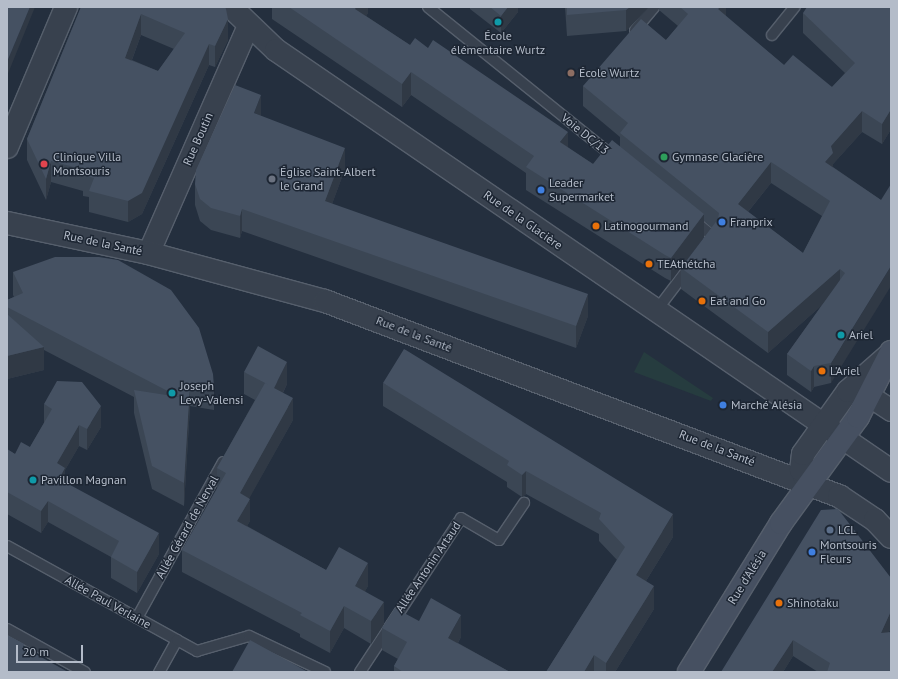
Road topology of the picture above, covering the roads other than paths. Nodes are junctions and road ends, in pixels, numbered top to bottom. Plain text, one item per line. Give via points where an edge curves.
1 (66, 7) edge
2 (231, 7) edge
3 (428, 7) edge
4 (654, 7) edge
5 (795, 7) edge
6 (248, 25) junction
7 (632, 34) edge
8 (772, 35) dead end
9 (7, 146) edge
10 (626, 166) edge
11 (682, 211) edge
12 (7, 223) edge
13 (704, 248) edge
14 (148, 253) junction
15 (694, 261) edge
16 (656, 312) junction
17 (890, 354) edge
18 (870, 397) junction
19 (891, 410) edge
20 (821, 426) junction
21 (842, 439) junction
22 (230, 450) edge
23 (889, 466) edge
24 (808, 484) junction
25 (524, 503) dead end
26 (891, 537) edge
27 (7, 546) edge
28 (137, 618) junction
29 (7, 629) edge
30 (177, 640) junction
31 (85, 672) edge
32 (159, 672) edge
33 (325, 672) edge
34 (360, 672) edge
35 (689, 672) edge

1 - 9 street
2 - 6 street, Rue de la Glacière
3 - 10 lane, Voie DC/13
4 - 7 lane
5 - 8 lane
6 - 14 street, Rue Boutin
6 - 16 street, Rue de la Glacière via 276,50
11 - 13 lane via 713,236
12 - 14 street, Rue de la Santé
14 - 24 street, Rue de la Santé via 325,301
15 - 16 lane
16 - 20 street, Rue de la Glacière
17 - 18 main road, Rue d'Alésia
17 - 20 street via 848,391
18 - 19 street
18 - 21 main road, Rue d'Alésia
20 - 21 street, Rue de la Glacière
20 - 24 street via 803,454 800,465
21 - 23 street, Rue de la Glacière
21 - 24 main road, Rue d'Alésia
22 - 28 lane, Allée Gérard de Nerval
24 - 26 street, Rue de la Santé via 839,496 875,520
24 - 35 main road, Rue d'Alésia
25 - 34 lane, Allée Antonin Artaud via 499,540 461,518
27 - 28 lane, Allée Paul Verlaine
28 - 30 lane, Allée Paul Verlaine
29 - 31 lane
30 - 32 lane
30 - 33 lane, Allée Paul Verlaine via 197,651 249,636

